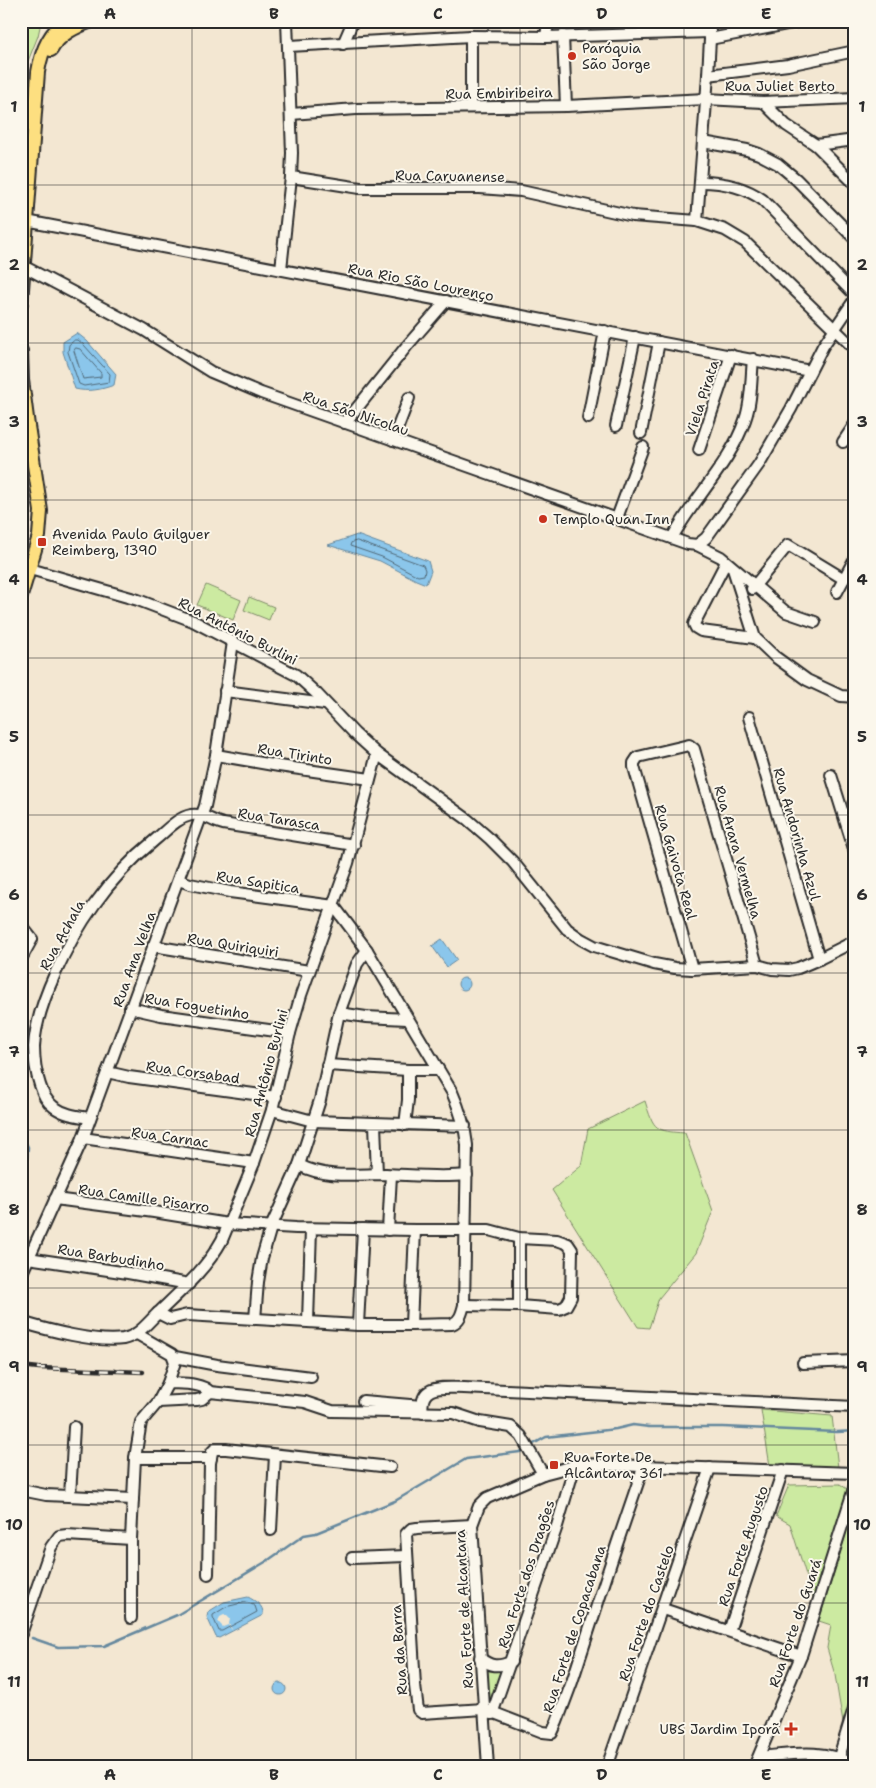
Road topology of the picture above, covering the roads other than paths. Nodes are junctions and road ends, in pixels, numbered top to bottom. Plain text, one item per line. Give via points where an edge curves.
1 (92, 21) edge
2 (287, 21) edge
3 (353, 21) edge
4 (548, 21) edge
5 (803, 21) edge
6 (62, 26) edge
7 (710, 31) edge
8 (471, 36) junction
9 (563, 36) junction
10 (546, 37) junction
11 (343, 44) junction
12 (289, 46) junction
13 (855, 51) edge
14 (708, 75) junction
15 (855, 98) edge
16 (706, 99) junction
17 (762, 102) junction
18 (566, 106) junction
19 (471, 107) junction
20 (291, 114) junction
21 (855, 140) edge
22 (703, 142) junction
23 (816, 145) junction
24 (291, 177) junction
25 (701, 182) junction
26 (855, 184) edge
27 (26, 221) junction
28 (697, 221) junction
29 (855, 240) edge
30 (23, 266) junction
31 (281, 270) junction
32 (855, 295) edge
33 (855, 299) edge
34 (446, 301) junction
35 (21, 303) edge
36 (833, 330) junction
37 (606, 331) junction
38 (635, 337) junction
39 (660, 342) junction
40 (855, 349) edge
41 (21, 351) edge
42 (731, 355) junction
43 (753, 359) junction
44 (810, 370) junction
45 (409, 398) dead end
46 (588, 418) dead end
47 (345, 423) junction
48 (855, 424) edge
49 (616, 426) dead end
50 (641, 433) dead end
51 (393, 440) junction
52 (843, 442) dead end
53 (643, 447) dead end
54 (699, 450) dead end
55 (617, 518) junction
56 (672, 538) junction
57 (697, 546) junction
58 (855, 558) edge
59 (730, 565) junction
60 (30, 568) junction
61 (844, 579) junction
62 (754, 587) junction
63 (837, 592) dead end
64 (21, 596) edge
65 (815, 622) dead end
66 (755, 638) junction
67 (233, 642) junction
68 (225, 691) junction
69 (855, 697) edge
70 (325, 704) junction
71 (749, 717) dead end
72 (692, 747) joint
73 (377, 754) junction
74 (216, 755) junction
75 (831, 775) dead end
76 (370, 779) junction
77 (203, 815) junction
78 (354, 845) junction
79 (855, 852) edge
80 (178, 880) junction
81 (334, 906) junction
82 (21, 925) edge
83 (855, 941) edge
84 (153, 946) junction
85 (367, 950) junction
86 (21, 959) edge
87 (819, 959) junction
88 (757, 965) junction
89 (692, 969) junction
90 (309, 971) junction
91 (130, 1008) junction
92 (338, 1013) junction
93 (408, 1019) junction
94 (290, 1033) junction
95 (327, 1065) junction
96 (408, 1070) junction
97 (438, 1070) junction
98 (107, 1072) junction
99 (276, 1098) junction
100 (272, 1110) junction
101 (90, 1118) junction
102 (313, 1121) junction
103 (375, 1124) junction
104 (405, 1125) junction
105 (465, 1126) junction
106 (83, 1138) junction
107 (254, 1163) junction
108 (299, 1165) junction
109 (377, 1174) junction
110 (391, 1175) junction
111 (467, 1175) junction
112 (55, 1199) junction
113 (228, 1224) junction
114 (271, 1227) junction
115 (311, 1228) junction
116 (363, 1229) junction
117 (388, 1230) junction
118 (415, 1230) junction
119 (466, 1231) junction
120 (519, 1238) junction
121 (28, 1258) junction
122 (21, 1275) edge
123 (189, 1284) junction
124 (171, 1301) junction
125 (464, 1305) junction
126 (519, 1306) junction
127 (158, 1313) junction
128 (187, 1315) junction
129 (255, 1319) junction
130 (308, 1321) junction
131 (21, 1322) edge
132 (358, 1325) junction
133 (411, 1325) junction
134 (137, 1334) junction
135 (175, 1358) junction
136 (855, 1361) edge
137 (802, 1363) dead end
138 (311, 1377) dead end
139 (168, 1383) junction
140 (210, 1392) junction
141 (363, 1401) dead end
142 (158, 1402) junction
143 (855, 1407) edge
144 (422, 1409) junction
145 (74, 1428) dead end
146 (275, 1455) junction
147 (135, 1458) junction
148 (211, 1458) junction
149 (575, 1465) junction
150 (644, 1465) junction
151 (390, 1467) dead end
152 (710, 1468) junction
153 (783, 1470) junction
154 (855, 1473) edge
155 (543, 1474) junction
156 (855, 1485) edge
157 (21, 1490) edge
158 (70, 1496) junction
159 (133, 1499) junction
160 (472, 1525) junction
161 (271, 1530) dead end
162 (131, 1538) junction
163 (406, 1556) junction
164 (352, 1558) dead end
165 (208, 1574) dead end
166 (663, 1609) junction
167 (131, 1618) dead end
168 (729, 1630) junction
169 (21, 1634) edge
170 (801, 1656) junction
171 (480, 1658) junction
172 (511, 1662) junction
173 (855, 1705) edge
174 (488, 1711) junction
175 (759, 1756) junction
176 (839, 1757) junction
177 (855, 1766) edge
178 (488, 1767) edge
179 (607, 1767) edge
180 (754, 1767) edge

1 - 6 main road
2 - 12 street
3 - 11 street
4 - 10 street
5 - 7 street
6 - 27 main road via 38,72
7 - 9 street
7 - 14 street
8 - 10 street
8 - 11 street
8 - 19 street
9 - 10 street
9 - 18 street
11 - 12 street
12 - 20 street
13 - 14 street via 788,65
14 - 16 street
15 - 17 street, Rua Juliet Berto
16 - 17 street, Rua Juliet Berto
16 - 18 street, Rua Embiribeira
16 - 22 street
17 - 23 street via 786,125
18 - 19 street, Rua Embiribeira
19 - 20 street, Rua Embiribeira
20 - 24 street
21 - 23 street
22 - 25 street
22 - 29 street via 747,150 778,164
23 - 26 street
24 - 28 street, Rua Caruanense via 360,188 497,188 633,216
24 - 31 street
25 - 28 street
25 - 32 street via 745,190 763,200
27 - 30 main road
27 - 31 street, Rua Rio São Lourenço
28 - 36 street, Rua Caruanense via 725,230 746,242
30 - 35 main road
30 - 47 street, Rua São Nicolau via 144,330 211,372
31 - 34 street, Rua Rio São Lourenço
33 - 36 street
34 - 37 street, Rua Rio São Lourenço
34 - 47 street
36 - 40 street, Rua Caruanense
36 - 44 street
37 - 38 street, Rua Rio São Lourenço
37 - 46 street
38 - 39 street, Rua Rio São Lourenço
38 - 49 street
39 - 42 street, Rua Rio São Lourenço
39 - 50 street
41 - 60 main road via 22,380 41,511 39,536
42 - 43 street, Rua Rio São Lourenço
42 - 54 street, Viela Pirata
43 - 44 street, Rua Rio São Lourenço
43 - 56 street via 744,425 727,457
44 - 57 street via 759,464
45 - 51 street
47 - 51 street, Rua São Nicolau
48 - 52 street
51 - 55 street, Rua São Nicolau
53 - 55 street
55 - 56 street, Rua São Nicolau
56 - 57 street, Rua São Nicolau
57 - 59 street, Rua São Nicolau
58 - 61 street
59 - 62 street, Rua São Nicolau
59 - 66 street
59 - 66 street via 694,624 701,631
60 - 64 main road
60 - 67 street, Rua Antônio Burlini via 138,600 193,621
61 - 62 street via 788,545
61 - 63 street
62 - 65 street, Rua São Nicolau via 786,612
66 - 69 street via 807,680 841,696
67 - 68 street, Rua Ana Velha
67 - 70 street, Rua Antônio Burlini via 296,675
68 - 70 street
68 - 74 street, Rua Ana Velha
70 - 73 street, Rua Antônio Burlini
71 - 87 street, Rua Andorinha Azul
72 - 88 street, Rua Arara Vermelha
72 - 89 street, Rua Gaivota Real via 689,745 638,757 634,763
73 - 76 street, Rua Antônio Burlini
73 - 89 street, Rua Antônio Burlini via 490,838 567,929 581,939 654,964
74 - 76 street, Rua Tirinto
74 - 77 street, Rua Ana Velha
75 - 79 street
76 - 78 street, Rua Antônio Burlini
77 - 78 street, Rua Tarasca via 222,824
77 - 80 street, Rua Ana Velha
77 - 101 street, Rua Achala via 186,817 174,824 139,854 94,904 59,964 43,1005 34,1047 36,1072 44,1097 70,1115
78 - 81 street, Rua Antônio Burlini
80 - 81 street, Rua Sapitica via 230,892
80 - 84 street, Rua Ana Velha
81 - 85 street
81 - 90 street, Rua Antônio Burlini
82 - 86 street via 32,938
83 - 87 street, Rua Antônio Burlini
84 - 90 street, Rua Quiriquiri
84 - 91 street, Rua Ana Velha
85 - 92 street via 357,964
85 - 93 street
87 - 88 street, Rua Antônio Burlini via 789,970
88 - 89 street, Rua Antônio Burlini
90 - 94 street, Rua Antônio Burlini
91 - 94 street, Rua Foguetinho
91 - 98 street, Rua Ana Velha
92 - 93 street
92 - 95 street
93 - 97 street
94 - 99 street, Rua Antônio Burlini
95 - 96 street
95 - 102 street
96 - 97 street
96 - 104 street
97 - 105 street via 456,1100
98 - 99 street, Rua Corsabad
98 - 101 street, Rua Ana Velha
99 - 100 street, Rua Antônio Burlini
100 - 102 street
100 - 107 street, Rua Antônio Burlini
101 - 106 street, Rua Ana Velha
102 - 103 street
102 - 108 street
103 - 104 street
103 - 109 street
104 - 105 street
105 - 111 street
106 - 107 street, Rua Carnac
106 - 112 street, Rua Ana Velha
107 - 113 street, Rua Antônio Burlini
108 - 109 street via 321,1173
108 - 114 street
109 - 110 street
110 - 111 street via 443,1178
110 - 117 street
111 - 119 street
112 - 113 street, Rua Camille Pisarro
112 - 121 street, Rua Ana Velha
113 - 114 street, Rua Camille Pisarro
113 - 123 street, Rua Antônio Burlini via 214,1256
114 - 115 street, Rua Camille Pisarro
114 - 129 street via 258,1282
115 - 116 street, Rua Camille Pisarro
115 - 130 street
116 - 117 street, Rua Camille Pisarro
116 - 132 street
117 - 118 street, Rua Camille Pisarro
118 - 119 street, Rua Camille Pisarro
118 - 133 street
119 - 120 street, Rua Camille Pisarro via 489,1230
119 - 125 street
120 - 126 street
120 - 126 street, Rua Camille Pisarro via 557,1240 568,1244 572,1250 571,1298 566,1306 559,1309
121 - 122 street, Rua Ana Velha
121 - 123 street, Rua Barbudinho
123 - 124 street, Rua Antônio Burlini
124 - 127 street, Rua Antônio Burlini
124 - 128 street
125 - 126 street
125 - 133 street via 457,1322 452,1324
127 - 128 street via 170,1319
127 - 134 street, Rua Antônio Burlini
128 - 129 street
129 - 130 street
130 - 132 street
131 - 134 street via 101,1338 122,1339
132 - 133 street
134 - 135 street
135 - 138 street
135 - 139 street
136 - 137 street
139 - 140 street via 199,1386
139 - 142 street
140 - 142 street via 197,1400
140 - 144 street via 305,1402 332,1411
141 - 144 street
142 - 147 street via 140,1422
143 - 144 street via 439,1388 424,1395
144 - 155 street via 511,1427 521,1436
145 - 158 street
146 - 148 street via 217,1448
146 - 151 street
146 - 161 street
147 - 148 street
147 - 159 street
148 - 165 street
149 - 150 street, Rua Forte de Alcantara
149 - 155 street, Rua Forte de Alcantara
149 - 172 street, Rua Forte dos Dragões
150 - 152 street, Rua Forte de Alcantara
150 - 174 street, Rua Forte de Copacabana via 554,1731 543,1732
152 - 153 street, Rua Forte de Alcantara
152 - 166 street, Rua Forte do Castelo
153 - 154 street, Rua Forte de Alcantara
153 - 168 street, Rua Forte Augusto
155 - 160 street, Rua Forte de Alcantara via 488,1498 479,1506
156 - 170 street, Rua Forte do Guará
157 - 158 street
158 - 159 street
159 - 162 street
160 - 163 street, Rua da Barra via 411,1529 406,1534
160 - 171 street, Rua Forte de Alcantara
162 - 167 street
162 - 169 street via 59,1536 51,1547
163 - 164 street
163 - 174 street, Rua da Barra via 418,1710 422,1713
166 - 168 street
166 - 179 street, Rua Forte do Castelo
168 - 170 street
170 - 175 street, Rua Forte do Guará
171 - 172 street, Rua Forte dos Dragões via 492,1666
171 - 174 street, Rua Forte de Alcantara
172 - 174 street, Rua Forte dos Dragões
173 - 176 street
174 - 178 street, Rua Forte de Alcantara
175 - 176 street via 811,1753
175 - 180 street, Rua Forte do Guará
176 - 177 street

